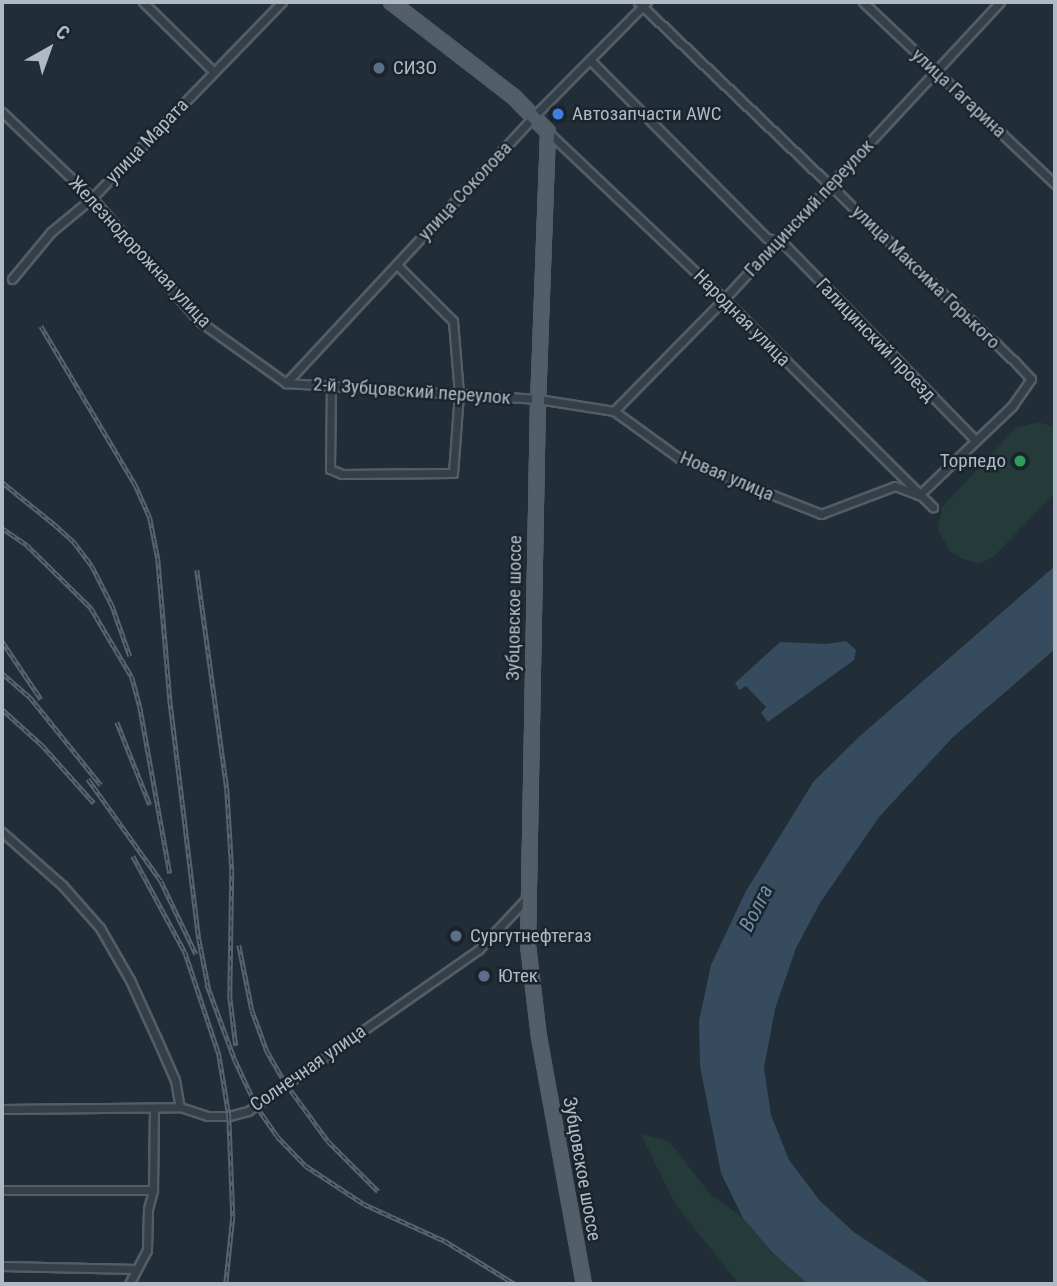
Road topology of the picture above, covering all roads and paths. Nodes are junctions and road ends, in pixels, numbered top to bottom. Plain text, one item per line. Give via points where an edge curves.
1 (143, 2) edge
2 (282, 2) edge
3 (391, 2) edge
4 (863, 2) edge
5 (1000, 2) edge
6 (642, 3) edge
7 (590, 60) junction
8 (213, 71) junction
9 (936, 72) junction
10 (2, 112) edge
11 (533, 117) junction
12 (548, 132) junction
13 (829, 184) junction
14 (1055, 184) edge
15 (92, 198) junction
16 (779, 241) junction
17 (397, 265) junction
18 (12, 279) dead end
19 (724, 299) junction
20 (286, 383) junction
21 (331, 386) junction
22 (459, 394) junction
23 (538, 399) junction
24 (614, 411) junction
25 (975, 440) junction
26 (919, 495) junction
27 (933, 507) dead end
28 (2, 832) edge
29 (527, 897) junction
30 (180, 1107) junction
31 (2, 1109) edge
32 (154, 1109) junction
33 (2, 1190) edge
34 (153, 1190) junction
35 (2, 1266) edge
36 (136, 1269) junction
37 (130, 1284) edge
38 (584, 1284) edge

1 - 8 street
2 - 8 street, улица Марата
3 - 11 main road via 514,97
4 - 9 street, улица Гагарина
5 - 9 street, Галицинский переулок
6 - 7 street, улица Соколова
6 - 13 street, улица Максима Горького
7 - 11 street, улица Соколова
7 - 16 street, Галицинский проезд via 767,238
8 - 15 street, улица Марата
9 - 13 street, Галицинский переулок
9 - 14 street, улица Гагарина
10 - 15 street, Железнодорожная улица
11 - 12 main road
11 - 17 street, улица Соколова
12 - 19 street, Народная улица
12 - 23 main road, Зубцовское шоссе
13 - 16 street, Галицинский переулок
13 - 25 street, улица Максима Горького via 1031,379 1012,406
15 - 18 street, улица Марата via 51,232
15 - 20 street, Железнодорожная улица via 199,321
16 - 19 street, Галицинский переулок
16 - 25 street, Галицинский проезд
17 - 20 street, улица Соколова
17 - 22 street via 453,321
19 - 24 street, Галицинский переулок
19 - 26 street, Народная улица
20 - 21 street, 2-й Зубцовский переулок
21 - 22 street, 2-й Зубцовский переулок
21 - 22 street via 330,469 342,474 453,473
22 - 23 street, 2-й Зубцовский переулок
23 - 24 street, Новая улица
23 - 29 main road, Зубцовское шоссе
24 - 26 street, Новая улица via 680,458 821,514 895,486
25 - 26 street
26 - 27 street, Народная улица
28 - 30 street via 63,886 100,928 156,1037 175,1080
29 - 30 street, Солнечная улица via 479,949 257,1107 229,1116 208,1116
29 - 38 main road, Зубцовское шоссе via 539,1037
30 - 32 street, Солнечная улица
31 - 32 street, Солнечная улица
32 - 34 street
33 - 34 street
34 - 36 street via 147,1250
35 - 36 street
36 - 37 street

